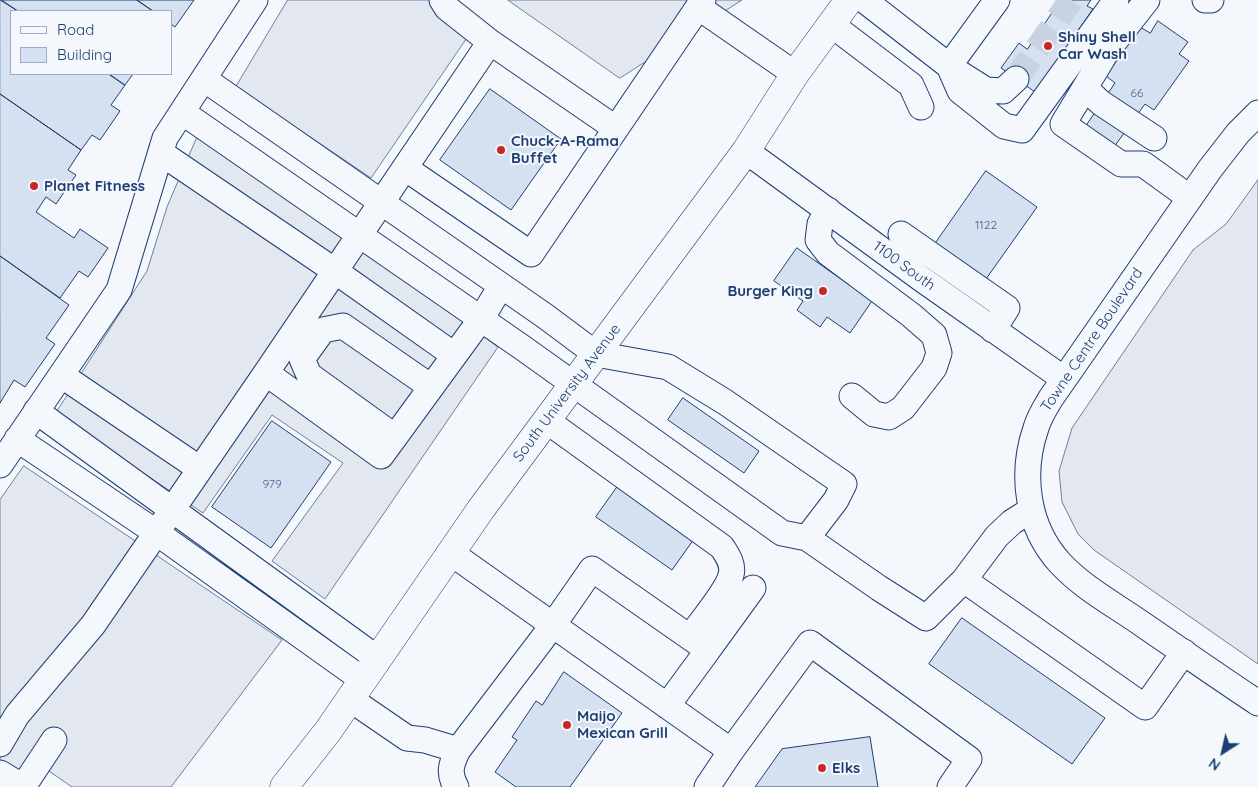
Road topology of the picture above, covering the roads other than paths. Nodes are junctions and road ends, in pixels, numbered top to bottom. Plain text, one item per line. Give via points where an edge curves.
1 (255, 0) edge
2 (442, 0) edge
3 (849, 0) edge
4 (864, 0) edge
5 (997, 0) edge
6 (1116, 0) edge
7 (1147, 0) edge
8 (1205, 0) edge
9 (1211, 0) edge
10 (701, 3) edge
11 (832, 25) junction
12 (490, 42) junction
13 (949, 66) junction
14 (796, 74) junction
15 (204, 79) junction
16 (1016, 79) tunnel mouth
17 (1085, 88) junction
18 (921, 107) dead end
19 (182, 112) junction
20 (1258, 113) edge
21 (615, 128) junction
22 (1154, 138) dead end
23 (746, 151) junction
24 (161, 153) junction
25 (405, 168) junction
26 (1190, 198) junction
27 (381, 203) junction
28 (828, 210) junction
29 (900, 234) dead end
30 (360, 235) junction
31 (335, 271) junction
32 (501, 286) junction
33 (480, 318) junction
34 (993, 330) junction
35 (596, 354) junction
36 (454, 355) junction
37 (266, 374) junction
38 (61, 375) junction
39 (1064, 379) junction
40 (574, 384) junction
41 (431, 387) junction
42 (852, 396) dead end
43 (36, 411) junction
44 (546, 421) junction
45 (395, 437) junction
46 (17, 439) junction
47 (0, 465) edge
48 (200, 470) junction
49 (172, 510) junction
50 (1031, 510) junction
51 (157, 533) junction
52 (807, 538) junction
53 (451, 553) junction
54 (964, 580) junction
55 (752, 588) dead end
56 (285, 590) junction
57 (269, 612) junction
58 (553, 625) junction
59 (699, 643) junction
60 (1184, 652) junction
61 (364, 679) junction
62 (1258, 703) edge
63 (667, 706) junction
64 (54, 740) dead end
65 (0, 744) edge
66 (458, 750) junction
67 (731, 751) junction
68 (0, 773) edge
69 (284, 787) edge
70 (456, 787) edge
71 (707, 787) edge
72 (950, 787) edge

1 - 15 street
2 - 12 street via 447,8
3 - 11 highway, South University Avenue
4 - 13 street
5 - 13 street
6 - 13 street via 1022,130 1004,126 960,91
7 - 17 street via 1107,51
8 - 9 street
10 - 14 street
10 - 21 street
11 - 14 highway, South University Avenue
11 - 18 street via 911,85
12 - 21 street
12 - 25 street
13 - 16 street via 986,90 1003,91
14 - 23 highway, South University Avenue
15 - 19 street
15 - 27 street
17 - 22 street via 1101,103
17 - 26 street via 1063,124 1122,164 1143,164
19 - 24 street
19 - 30 street
20 - 26 street, Towne Centre Boulevard via 1238,133
21 - 25 street via 531,254
23 - 28 street, 1100 South
23 - 35 highway, South University Avenue
24 - 31 street
24 - 38 street via 119,290
25 - 27 street
26 - 39 street, Towne Centre Boulevard
27 - 30 street
27 - 32 street
28 - 34 street, 1100 South
28 - 42 street via 820,224 818,240 828,253 934,335 939,352 934,368 903,408 889,416 874,414
29 - 34 street via 1007,308
30 - 31 street
30 - 33 street
31 - 36 street
31 - 37 street
32 - 33 street
32 - 35 street
33 - 36 street
33 - 40 street
34 - 39 street, 1100 South
35 - 40 highway, South University Avenue
35 - 52 street via 668,367 844,484
36 - 41 street
37 - 45 street via 381,456
37 - 48 street
38 - 43 street
38 - 48 street
39 - 50 street, Towne Centre Boulevard via 1042,414 1032,439 1028,457
40 - 44 highway, South University Avenue
40 - 52 street via 782,533
41 - 45 street
41 - 45 street via 343,326 323,330 302,359 309,375
43 - 46 street
43 - 49 street
44 - 53 highway, South University Avenue
44 - 59 street via 722,547 731,560 732,575
46 - 47 street
46 - 51 street
48 - 49 street
49 - 51 street
49 - 56 street
50 - 54 street via 997,536
50 - 60 street, Towne Centre Boulevard via 1049,550 1066,568 1091,589
51 - 57 street
51 - 65 street via 93,625 17,715
52 - 54 street via 926,618
53 - 58 street
53 - 61 highway, South University Avenue
54 - 60 street via 1145,707
55 - 59 street
56 - 57 street
56 - 61 street
57 - 61 street
58 - 59 street via 592,569
58 - 63 street
58 - 66 street
59 - 63 street
60 - 62 street, Towne Centre Boulevard
61 - 66 street via 407,738
61 - 69 highway, South University Avenue
63 - 67 street
64 - 68 street via 22,787
66 - 70 street via 451,764 450,778
67 - 71 street
67 - 72 street via 810,643 969,759

